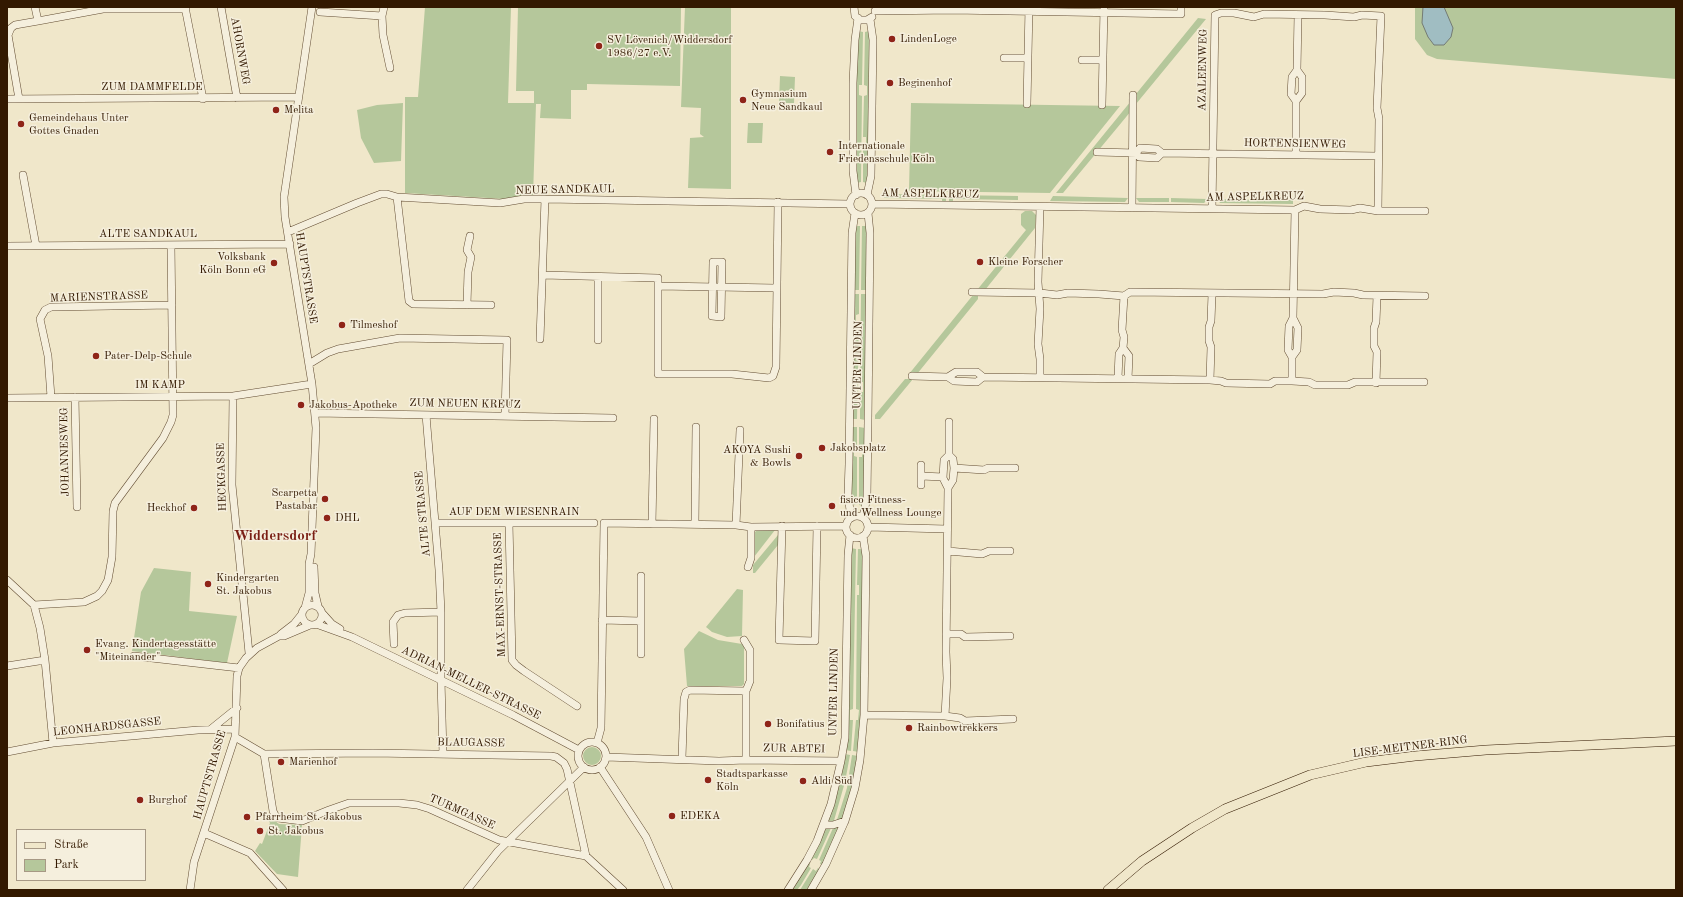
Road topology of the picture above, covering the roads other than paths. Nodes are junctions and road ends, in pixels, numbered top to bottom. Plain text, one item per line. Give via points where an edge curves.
1 (35, 7) edge
2 (221, 7) edge
3 (312, 7) edge
4 (384, 7) edge
5 (854, 7) edge
6 (1181, 7) edge
7 (102, 8) edge
8 (186, 8) edge
9 (953, 8) edge
10 (875, 9) edge
11 (1029, 9) edge
12 (1104, 10) edge
13 (320, 12) dead end
14 (1298, 15) junction
15 (382, 16) junction
16 (858, 18) junction
17 (870, 19) junction
18 (38, 21) junction
19 (1004, 58) dead end
20 (1028, 58) junction
21 (1082, 60) dead end
22 (1103, 60) junction
23 (390, 68) dead end
24 (1133, 95) dead end
25 (298, 97) junction
26 (237, 98) junction
27 (7, 99) edge
28 (19, 99) junction
29 (203, 99) junction
30 (1027, 104) dead end
31 (1102, 105) dead end
32 (1097, 152) dead end
33 (1134, 153) junction
34 (1212, 154) junction
35 (1296, 154) junction
36 (1378, 156) junction
37 (23, 175) dead end
38 (856, 195) junction
39 (867, 195) junction
40 (397, 197) junction
41 (545, 199) junction
42 (778, 202) junction
43 (850, 204) junction
44 (872, 204) junction
45 (1040, 207) junction
46 (1132, 208) junction
47 (1212, 209) junction
48 (1294, 210) junction
49 (1378, 211) junction
50 (1425, 211) dead end
51 (855, 213) junction
52 (868, 213) junction
53 (288, 232) junction
54 (470, 236) dead end
55 (290, 244) junction
56 (171, 245) junction
57 (7, 246) edge
58 (36, 246) junction
59 (543, 275) junction
60 (598, 277) junction
61 (658, 286) junction
62 (712, 287) junction
63 (722, 287) junction
64 (776, 288) junction
65 (972, 292) dead end
66 (1040, 293) junction
67 (1212, 294) junction
68 (1294, 294) junction
69 (1124, 296) junction
70 (1377, 296) junction
71 (1425, 296) dead end
72 (172, 305) junction
73 (467, 305) junction
74 (491, 305) dead end
75 (540, 339) dead end
76 (598, 340) dead end
77 (1123, 348) junction
78 (309, 364) junction
79 (912, 376) dead end
80 (1040, 377) junction
81 (1118, 378) junction
82 (1128, 379) junction
83 (1210, 380) junction
84 (1292, 381) junction
85 (1424, 382) dead end
86 (1376, 383) junction
87 (312, 384) junction
88 (173, 396) junction
89 (233, 396) junction
90 (51, 397) junction
91 (75, 397) junction
92 (7, 398) edge
93 (315, 413) junction
94 (426, 414) junction
95 (505, 416) junction
96 (613, 418) dead end
97 (654, 419) dead end
98 (949, 422) dead end
99 (696, 428) dead end
100 (740, 430) dead end
101 (949, 455) junction
102 (921, 465) dead end
103 (954, 468) junction
104 (1015, 468) dead end
105 (921, 476) junction
106 (943, 477) junction
107 (921, 485) dead end
108 (948, 488) junction
109 (76, 507) dead end
110 (863, 517) junction
111 (851, 518) junction
112 (435, 523) junction
113 (509, 523) junction
114 (594, 523) dead end
115 (652, 524) junction
116 (695, 524) junction
117 (736, 525) junction
118 (782, 526) junction
119 (817, 526) junction
120 (846, 526) junction
121 (751, 527) junction
122 (868, 527) junction
123 (948, 529) junction
124 (850, 535) junction
125 (862, 536) junction
126 (948, 551) junction
127 (1010, 551) dead end
128 (311, 554) junction
129 (748, 567) dead end
130 (641, 576) dead end
131 (7, 580) edge
132 (34, 605) junction
133 (318, 606) junction
134 (304, 611) junction
135 (441, 612) junction
136 (322, 614) junction
137 (602, 620) junction
138 (641, 621) junction
139 (313, 624) junction
140 (946, 634) junction
141 (279, 636) junction
142 (1010, 636) dead end
143 (352, 638) junction
144 (744, 640) dead end
145 (394, 644) dead end
146 (249, 653) junction
147 (641, 654) dead end
148 (134, 656) dead end
149 (45, 660) junction
150 (7, 666) edge
151 (239, 668) junction
152 (441, 680) junction
153 (746, 691) junction
154 (577, 706) dead end
155 (237, 708) junction
156 (864, 714) junction
157 (945, 716) junction
158 (1013, 719) dead end
159 (236, 729) junction
160 (211, 730) junction
161 (235, 737) junction
162 (1676, 741) edge
163 (597, 743) junction
164 (53, 744) junction
165 (579, 750) junction
166 (7, 752) edge
167 (264, 754) junction
168 (443, 754) junction
169 (606, 757) junction
170 (682, 758) junction
171 (746, 760) junction
172 (841, 761) junction
173 (584, 767) junction
174 (600, 767) junction
175 (570, 781) junction
176 (845, 821) junction
177 (824, 823) junction
178 (204, 833) junction
179 (508, 841) junction
180 (586, 856) junction
181 (190, 890) edge
182 (283, 890) edge
183 (467, 890) edge
184 (623, 890) edge
185 (669, 890) edge
186 (788, 890) edge
187 (811, 890) edge
188 (1108, 890) edge

1 - 18 street
2 - 26 street, AHORNWEG
3 - 25 street, HAUPTSTRASSE
4 - 15 street
5 - 16 street via 854,13
6 - 12 street via 1181,14
7 - 8 street
7 - 18 street
8 - 29 street
9 - 10 street
9 - 11 street
10 - 17 street
11 - 12 street
11 - 20 street
12 - 22 street
13 - 15 street
14 - 34 street, AZALEENWEG via 1215,15
14 - 35 street via 1297,70 1292,77 1291,94 1296,101
14 - 36 street, AZALEENWEG via 1381,16 1380,66 1377,80
15 - 23 street
16 - 17 street
16 - 38 street via 853,90 853,171
17 - 39 street via 873,40 871,171
18 - 28 street via 15,25 8,35
19 - 20 street
20 - 30 street
21 - 22 street
22 - 31 street
24 - 33 street
25 - 26 street, ZUM DAMMFELDE
25 - 53 street, HAUPTSTRASSE via 284,190
26 - 29 street, ZUM DAMMFELDE
27 - 28 street, ZUM DAMMFELDE
28 - 29 street, ZUM DAMMFELDE
32 - 33 street
33 - 34 street via 1139,157 1157,158 1162,153
33 - 46 street
34 - 35 street, HORTENSIENWEG
34 - 47 street, AZALEENWEG
35 - 36 street, HORTENSIENWEG
36 - 49 street
37 - 58 street
38 - 39 street
38 - 43 street
39 - 44 street
40 - 41 street, NEUE SANDKAUL via 500,203
40 - 53 street, NEUE SANDKAUL via 381,194
40 - 73 street via 409,301 413,304
41 - 42 street, NEUE SANDKAUL
41 - 59 street
42 - 43 street, NEUE SANDKAUL
42 - 64 street
43 - 51 street
44 - 45 street, AM ASPELKREUZ
44 - 52 street
45 - 46 street, AM ASPELKREUZ
45 - 66 street
46 - 47 street, AM ASPELKREUZ
47 - 48 street, AM ASPELKREUZ
48 - 49 street, AM ASPELKREUZ via 1304,206
48 - 68 street
49 - 50 street, AM ASPELKREUZ
51 - 52 street
51 - 111 street, UNTER LINDEN via 852,233 848,495
52 - 110 street, UNTER LINDEN via 870,233 867,497
53 - 55 street, HAUPTSTRASSE
54 - 73 street via 466,250 471,258
55 - 56 street, ALTE SANDKAUL
55 - 78 street, HAUPTSTRASSE
56 - 58 street, ALTE SANDKAUL
56 - 72 street
57 - 58 street, ALTE SANDKAUL
59 - 60 street
59 - 75 street
60 - 61 street via 658,278
60 - 76 street
61 - 62 street
61 - 64 street via 658,374 732,374 769,378 773,376 776,367
62 - 63 street
62 - 63 street via 714,262 722,262
62 - 63 street via 712,316 721,317
63 - 64 street
65 - 66 street
66 - 69 street
66 - 80 street
67 - 68 street
67 - 69 street via 1130,292
67 - 83 street via 1212,321 1209,327
68 - 70 street via 1334,292
68 - 84 street via 1288,350 1292,357
69 - 77 street
70 - 71 street
70 - 86 street via 1374,328 1374,346 1377,352
72 - 88 street
72 - 90 street, MARIENSTRASSE via 51,307 45,310 40,319 48,356
73 - 74 street
77 - 81 street via 1119,354
77 - 82 street via 1129,356
78 - 87 street, HAUPTSTRASSE
78 - 95 street via 327,353 392,339 507,340
79 - 80 street via 948,377 954,382 977,382 983,377
80 - 81 street
81 - 82 street
82 - 83 street
83 - 84 street via 1262,384
84 - 86 street via 1315,385
85 - 86 street
87 - 89 street, IM KAMP
87 - 93 street, HAUPTSTRASSE
88 - 89 street, IM KAMP
88 - 91 street, IM KAMP
88 - 132 street via 173,415 168,429 114,507 112,557 108,580 102,591 84,602
89 - 146 street, HECKGASSE via 232,485
90 - 91 street, IM KAMP
90 - 92 street, IM KAMP
91 - 109 street, JOHANNESWEG
93 - 94 street, ZUM NEUEN KREUZ
93 - 128 street, HAUPTSTRASSE via 317,443
94 - 95 street, ZUM NEUEN KREUZ
94 - 112 street, ALTE STRASSE
95 - 96 street, ZUM NEUEN KREUZ
97 - 115 street
98 - 101 street
99 - 116 street
100 - 117 street
101 - 103 street
101 - 106 street via 944,460
102 - 105 street
103 - 104 street
103 - 108 street via 953,480
105 - 106 street
105 - 107 street
106 - 108 street
108 - 123 street
110 - 111 street
110 - 122 street
111 - 120 street
112 - 113 street, AUF DEM WIESENRAIN
112 - 135 street, ALTE STRASSE
113 - 114 street, AUF DEM WIESENRAIN
113 - 154 street, MAX-ERNST-STRASSE via 512,660 524,671
115 - 116 street
115 - 137 street via 604,523
116 - 117 street
117 - 121 street
118 - 119 street
118 - 119 street via 779,640 815,641
118 - 121 street
119 - 120 street
120 - 124 street
121 - 129 street via 751,558
122 - 123 street
122 - 125 street
123 - 126 street
124 - 125 street
124 - 172 street, UNTER LINDEN via 845,738
125 - 156 street via 866,556
126 - 127 street via 982,554 989,551
126 - 140 street
128 - 133 street, HAUPTSTRASSE
128 - 134 street, HAUPTSTRASSE
130 - 138 street
131 - 132 street
132 - 149 street
133 - 134 street via 313,605
133 - 136 street
134 - 139 street via 304,621
134 - 141 street, HAUPTSTRASSE via 294,624
135 - 145 street via 398,615 393,622
135 - 152 street, ALTE STRASSE
136 - 139 street via 321,620
136 - 143 street, ADRIAN-MELLER-STRASSE
137 - 138 street
137 - 163 street via 601,728
138 - 147 street
139 - 141 street, HAUPTSTRASSE
139 - 143 street, ADRIAN-MELLER-STRASSE
140 - 142 street via 961,634 965,637
140 - 157 street
141 - 146 street, HAUPTSTRASSE
143 - 152 street, ADRIAN-MELLER-STRASSE
144 - 153 street via 750,650 750,681
146 - 151 street, HAUPTSTRASSE
148 - 151 street
149 - 150 street
149 - 164 street
151 - 155 street, HAUPTSTRASSE
152 - 165 street, ADRIAN-MELLER-STRASSE
152 - 168 street, ALTE STRASSE
153 - 170 street via 686,692
153 - 171 street
155 - 159 street, HAUPTSTRASSE
155 - 160 street
156 - 157 street
156 - 176 street via 859,767
157 - 158 street via 965,720
159 - 160 street, LEONHARDSGASSE
159 - 161 street, HAUPTSTRASSE
160 - 164 street, LEONHARDSGASSE
161 - 167 street
161 - 178 street, HAUPTSTRASSE
162 - 188 main road, LISE-MEITNER-RING via 1415,756 1366,762 1310,775 1225,809 1142,861
163 - 165 street via 587,743
163 - 169 street via 604,748
164 - 166 street, LEONHARDSGASSE
165 - 173 street via 578,759
167 - 168 street, BLAUGASSE
167 - 179 street, TURMGASSE via 273,811 278,818 302,821 349,803 399,803 430,809 499,840
168 - 175 street, BLAUGASSE via 551,756 564,763
169 - 170 street, ZUR ABTEI
169 - 174 street
170 - 171 street, ZUR ABTEI
171 - 172 street, ZUR ABTEI
172 - 177 street, UNTER LINDEN via 837,785
173 - 174 street via 593,770
173 - 175 street
174 - 185 street via 646,837
175 - 179 street
175 - 180 street, BLAUGASSE
176 - 177 street via 833,825
176 - 187 street
177 - 186 street, UNTER LINDEN via 807,860
178 - 181 street, HAUPTSTRASSE via 194,862
178 - 182 street via 256,857
179 - 180 street, TURMGASSE
179 - 183 street
180 - 184 street

